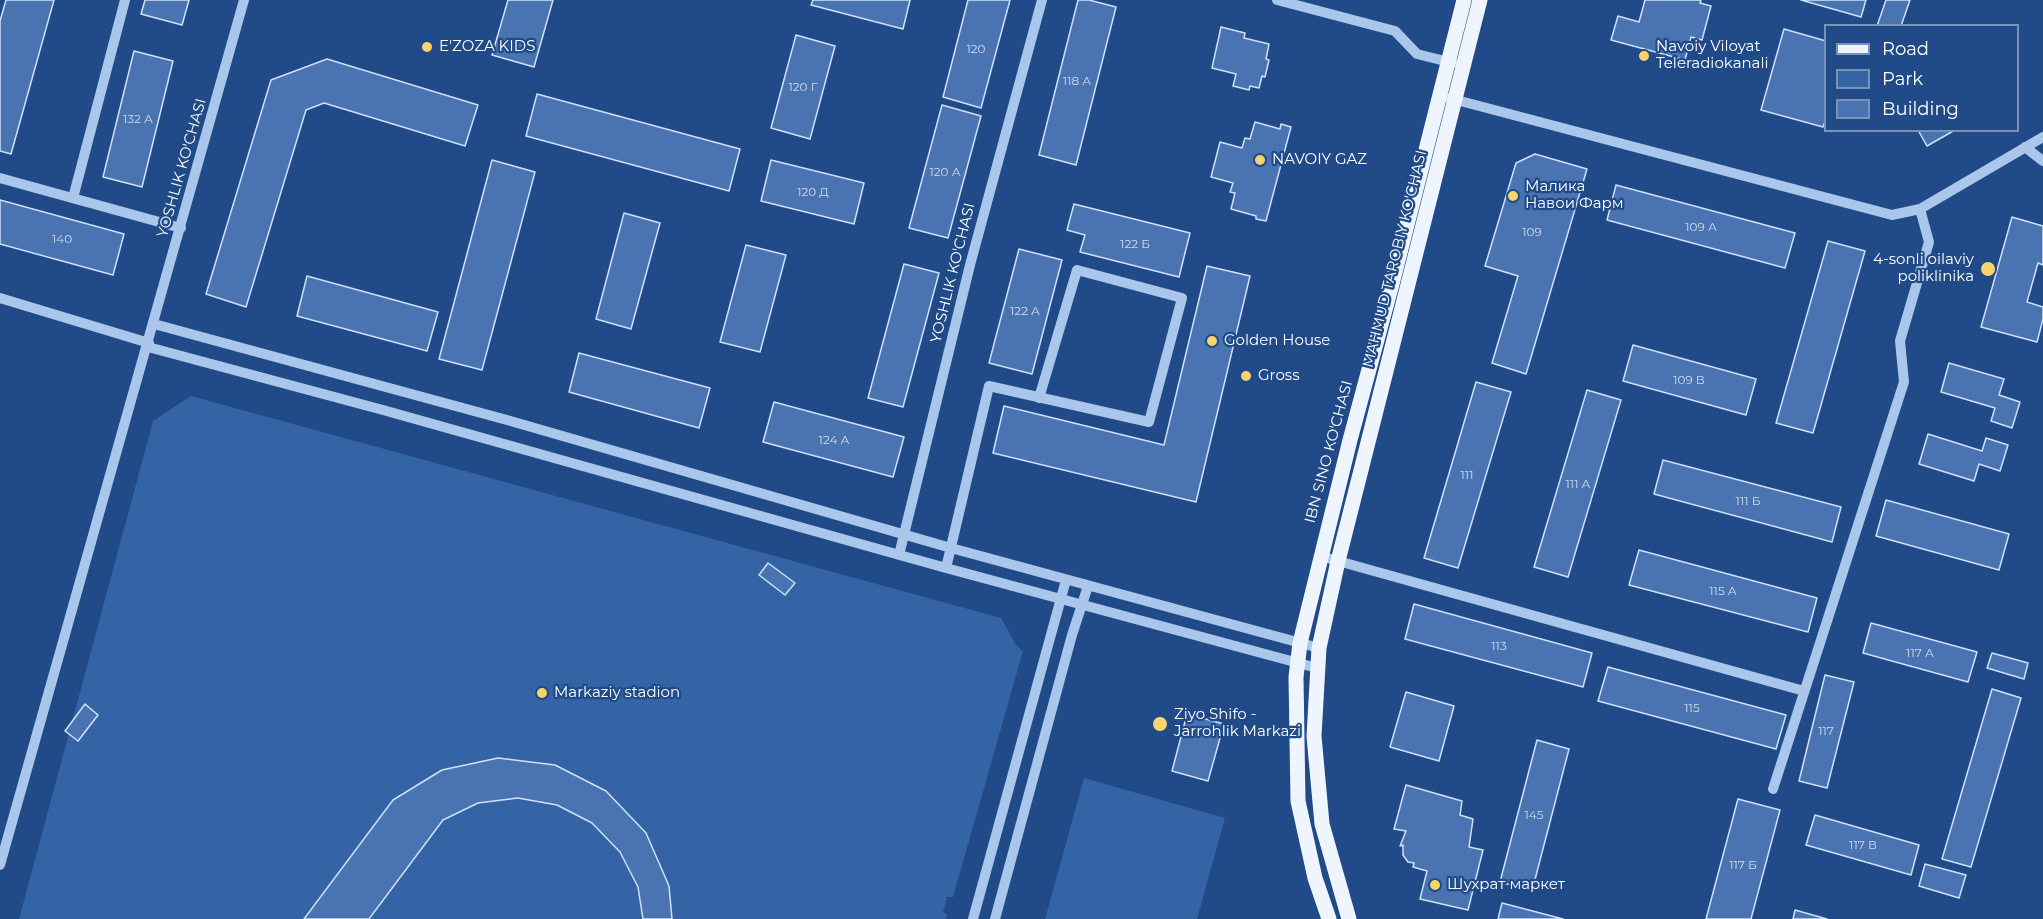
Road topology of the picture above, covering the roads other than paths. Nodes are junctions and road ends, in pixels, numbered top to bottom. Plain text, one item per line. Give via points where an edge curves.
1 (125, 0) edge
2 (244, 0) edge
3 (1042, 0) edge
4 (1277, 0) edge
5 (1464, 0) edge
6 (1480, 0) edge
7 (1455, 64) junction
8 (1447, 97) junction
9 (2043, 137) edge
10 (2025, 147) junction
11 (2043, 161) edge
12 (0, 178) edge
13 (73, 198) junction
14 (1920, 209) junction
15 (181, 228) junction
16 (0, 297) edge
17 (154, 324) junction
18 (148, 345) junction
19 (1039, 398) junction
20 (904, 535) junction
21 (951, 548) junction
22 (899, 555) junction
23 (1320, 556) junction
24 (1338, 561) junction
25 (946, 568) junction
26 (1066, 580) junction
27 (1088, 586) junction
28 (1061, 599) junction
29 (1082, 605) junction
30 (1300, 643) junction
31 (1320, 648) junction
32 (1297, 662) junction
33 (1317, 668) junction
34 (1804, 691) junction
35 (1773, 789) dead end
36 (0, 865) edge
37 (974, 915) edge
38 (995, 918) edge
39 (1329, 919) edge
40 (1349, 919) edge

1 - 13 street
2 - 15 street, YOSHLIK KO'CHASI
3 - 20 street, YOSHLIK KO'CHASI via 970,265
4 - 7 street via 1395,31 1417,54
5 - 7 main road
6 - 7 main road, MAHMUD TAROBIY KO'CHASI
7 - 8 main road, MAHMUD TAROBIY KO'CHASI
8 - 14 street via 1892,215
8 - 23 main road, IBN SINO KO'CHASI
8 - 24 main road, MAHMUD TAROBIY KO'CHASI
9 - 10 street
10 - 11 street
10 - 14 street
12 - 13 street
13 - 15 street
14 - 34 street via 1929,242 1900,341 1904,382
15 - 17 street, YOSHLIK KO'CHASI
16 - 18 street
17 - 18 street, YOSHLIK KO'CHASI
17 - 20 street via 507,420
18 - 22 street
18 - 36 street, YOSHLIK KO'CHASI
19 - 19 street via 1149,422 1182,298 1077,270
19 - 21 street via 989,386
20 - 21 street
20 - 22 street, YOSHLIK KO'CHASI
21 - 25 street
21 - 26 street
22 - 25 street
23 - 24 street
23 - 30 main road, IBN SINO KO'CHASI
24 - 31 main road, MAHMUD TAROBIY KO'CHASI
24 - 34 street
25 - 28 street
26 - 27 street
26 - 28 street
27 - 29 street
27 - 30 street
28 - 29 street
28 - 37 street
29 - 32 street
29 - 38 street
30 - 31 street
30 - 32 main road, IBN SINO KO'CHASI
31 - 33 main road, MAHMUD TAROBIY KO'CHASI
32 - 33 street
32 - 39 main road, IBN SINO KO'CHASI via 1299,801 1315,878
33 - 40 main road, MAHMUD TAROBIY KO'CHASI via 1314,736 1322,824
34 - 35 street
37 - 38 street

